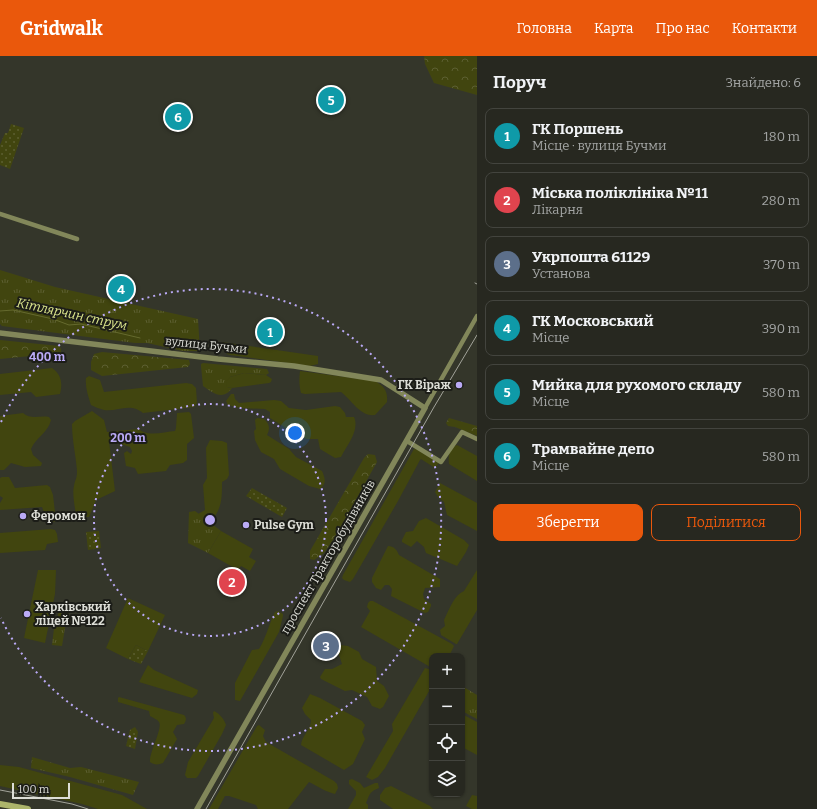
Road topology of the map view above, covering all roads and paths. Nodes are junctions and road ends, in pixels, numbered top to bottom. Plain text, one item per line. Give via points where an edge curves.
1 (0, 214) edge
2 (78, 239) dead end
3 (477, 316) edge
4 (0, 333) edge
5 (425, 408) junction
6 (477, 439) edge
7 (407, 442) junction
8 (0, 804) edge
9 (28, 809) edge
10 (196, 809) edge

1 - 2 street
3 - 5 street, проспект Тракторобудівників
4 - 5 street, вулиця Бучми via 294,366 381,380
5 - 7 street, проспект Тракторобудівників
6 - 7 street via 462,432 441,462
7 - 10 street, проспект Тракторобудівників
8 - 9 main road

